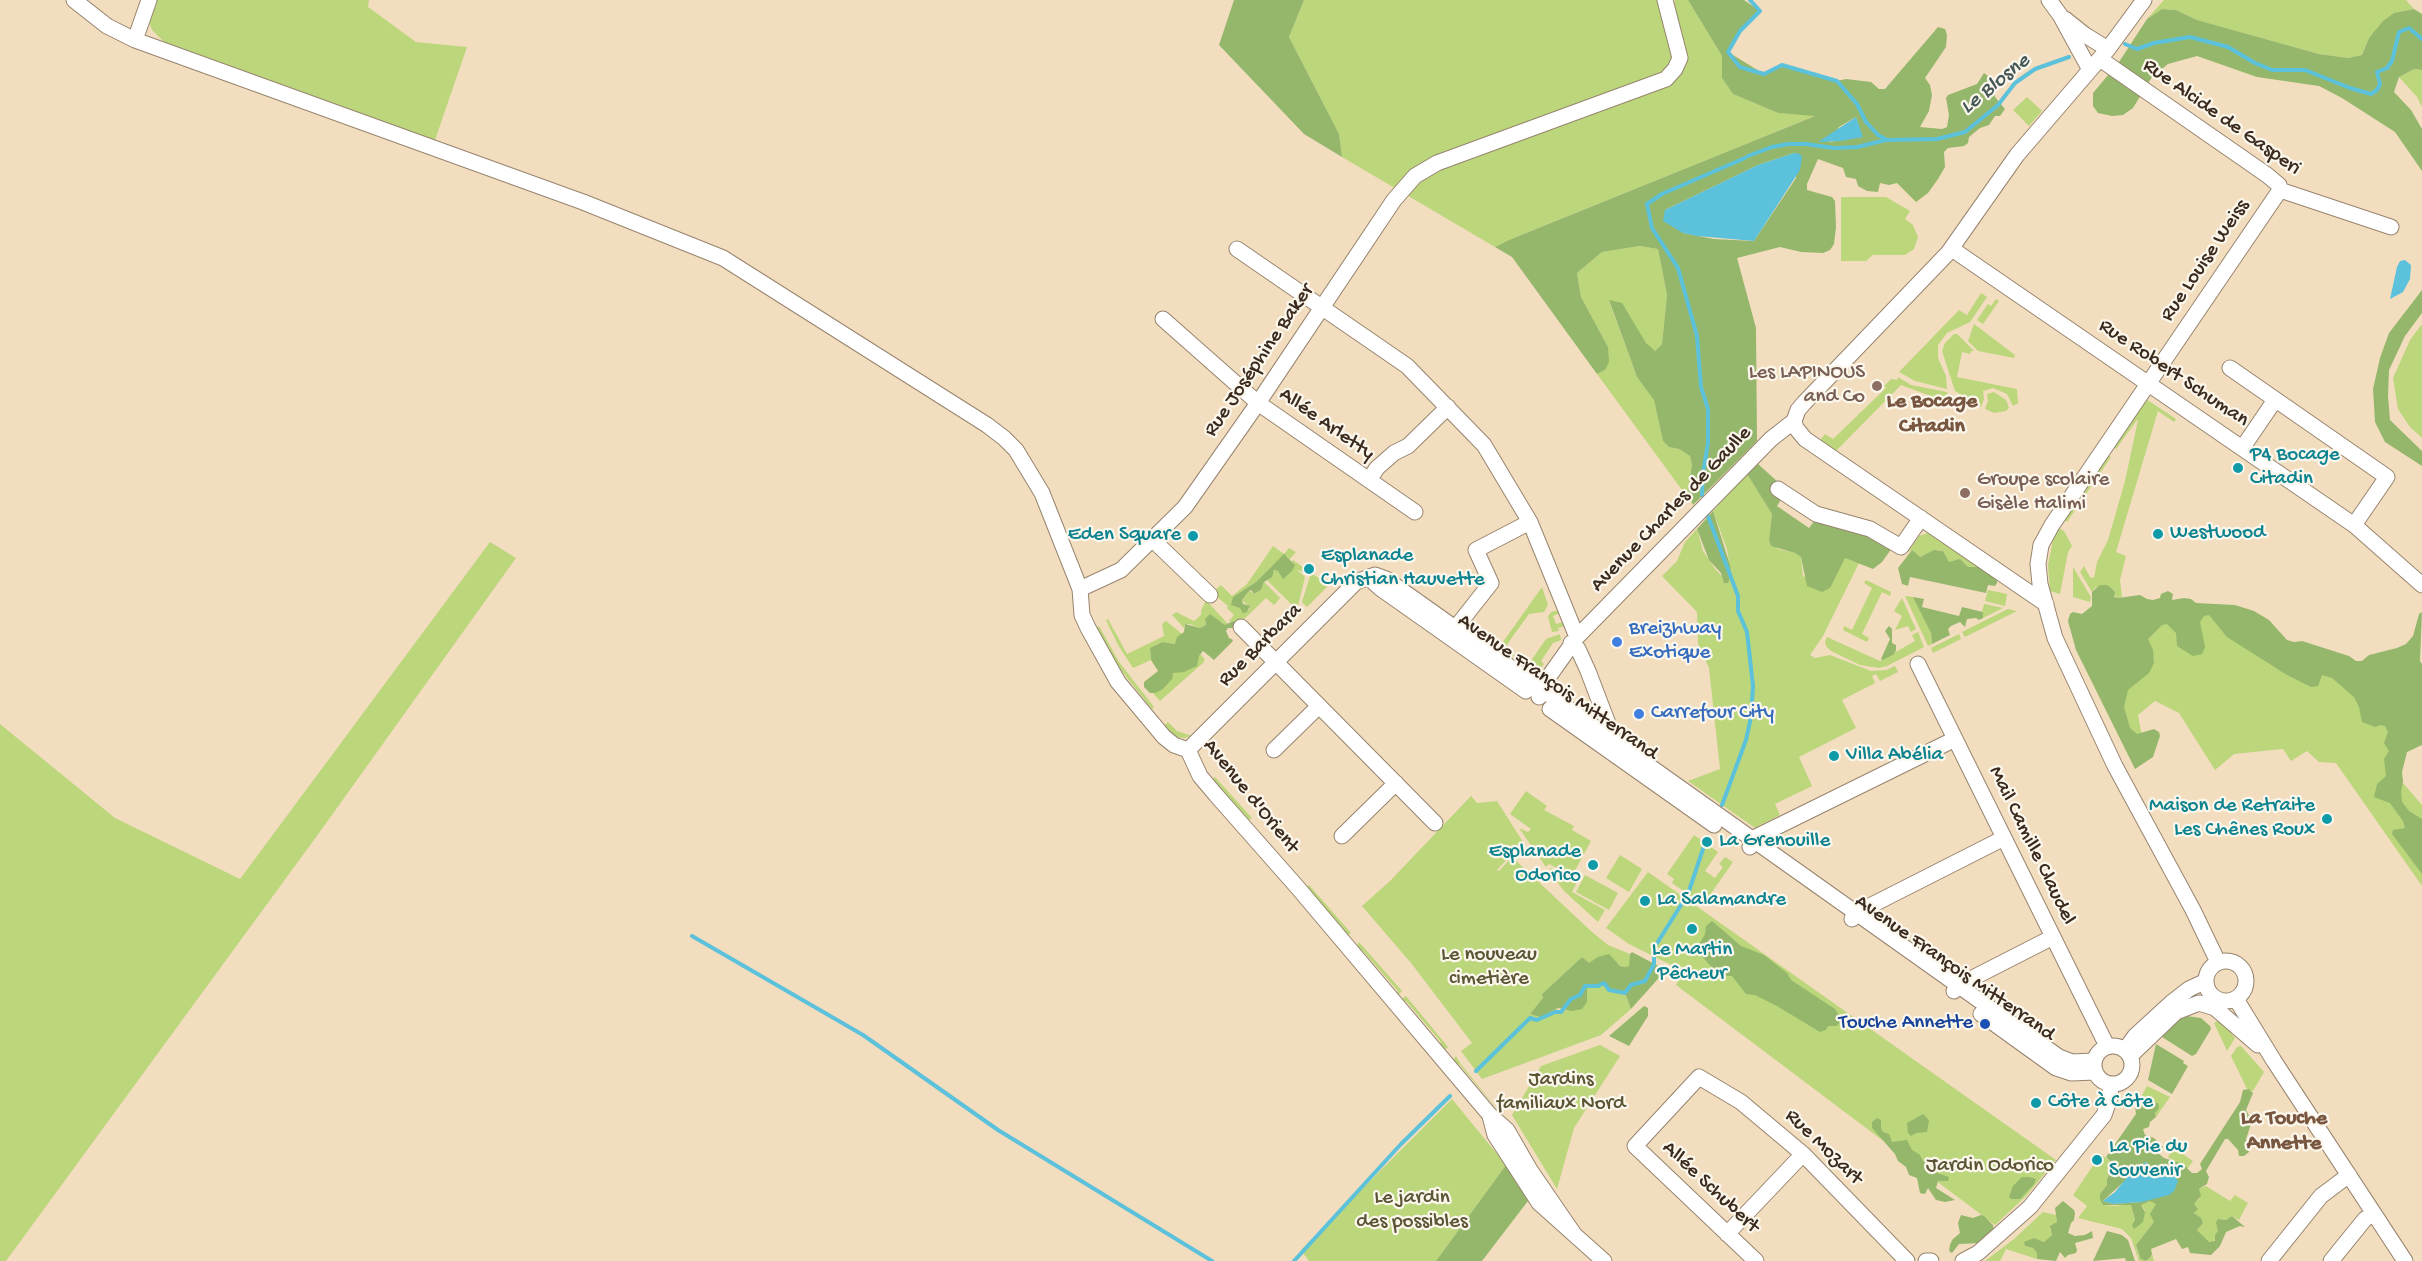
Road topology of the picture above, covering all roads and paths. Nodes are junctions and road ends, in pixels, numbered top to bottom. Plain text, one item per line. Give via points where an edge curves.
1 (74, 0) edge
2 (149, 0) edge
3 (1665, 0) edge
4 (2049, 0) edge
5 (2144, 0) edge
6 (2060, 15) junction
7 (135, 40) junction
8 (2099, 59) junction
9 (2280, 189) junction
10 (2391, 226) dead end
11 (1237, 249) dead end
12 (1952, 249) junction
13 (1323, 307) junction
14 (1163, 318) dead end
15 (2230, 369) dead end
16 (2148, 384) junction
17 (2275, 400) junction
18 (1258, 404) junction
19 (1448, 407) junction
20 (1794, 421) junction
21 (2243, 447) junction
22 (1369, 480) junction
23 (1778, 489) dead end
24 (1415, 512) dead end
25 (1921, 518) junction
26 (1530, 522) junction
27 (2354, 525) junction
28 (1153, 540) junction
29 (1368, 577) joint
30 (2422, 585) edge
31 (1080, 589) junction
32 (1210, 595) dead end
33 (2046, 604) junction
34 (1241, 627) dead end
35 (1451, 632) junction
36 (1574, 640) junction
37 (1275, 662) junction
38 (1918, 664) dead end
39 (1539, 695) junction
40 (1318, 706) junction
41 (1955, 739) junction
42 (1612, 747) junction
43 (1188, 750) junction
44 (1274, 750) dead end
45 (1396, 783) junction
46 (1436, 823) dead end
47 (1342, 837) dead end
48 (2004, 838) junction
49 (1751, 845) junction
50 (1853, 917) junction
51 (2053, 937) junction
52 (2218, 962) junction
53 (2206, 981) junction
54 (1956, 989) junction
55 (2236, 999) junction
56 (2107, 1047) junction
57 (2127, 1053) junction
58 (2274, 1061) junction
59 (2094, 1066) junction
60 (2111, 1084) junction
61 (1635, 1146) joint
62 (1803, 1154) junction
63 (2349, 1175) junction
64 (2374, 1214) junction
65 (1727, 1234) junction
66 (1604, 1261) edge
67 (1756, 1261) edge
68 (1907, 1261) edge
69 (1926, 1261) edge
70 (1931, 1261) edge
71 (1963, 1261) edge
72 (2269, 1261) edge
73 (2331, 1261) edge
74 (2405, 1261) edge

1 - 7 street, Avenue d'Orient via 107,26
2 - 7 street
3 - 13 street, Rue Joséphine Baker via 1680,58 1666,78 1437,163 1415,176 1394,200
4 - 6 street
5 - 8 street, Avenue Charles de Gaulle
6 - 8 street
6 - 8 street, Rue Alcide de Gasperi via 2085,35
7 - 31 street, Avenue d'Orient via 698,246 751,273 987,425 1016,450 1042,493
8 - 9 street, Rue Alcide de Gasperi
8 - 12 street, Avenue Charles de Gaulle via 2017,155
9 - 10 street, Rue Alcide de Gasperi
9 - 16 street, Rue Louise Weiss
11 - 13 street
12 - 16 street, Rue Robert Schuman
12 - 20 street, Avenue Charles de Gaulle via 1804,403
13 - 18 street, Rue Joséphine Baker
13 - 19 street via 1407,366
14 - 18 street, Allée Arletty
15 - 17 street
16 - 21 street, Rue Robert Schuman
16 - 33 street, Rue Louise Weiss via 2041,545 2039,574
17 - 21 street
17 - 27 street via 2387,477
18 - 22 street, Allée Arletty
18 - 28 street, Rue Joséphine Baker via 1185,507
19 - 22 street via 1408,446 1377,468
19 - 26 street via 1484,445
20 - 25 street via 1805,439
20 - 36 street, Avenue Charles de Gaulle via 1771,439
21 - 27 street, Rue Robert Schuman
22 - 24 street, Allée Arletty
23 - 25 street via 1816,514 1870,529 1901,547
25 - 33 street
26 - 35 street via 1476,550 1491,583
26 - 36 street
27 - 30 street, Rue Robert Schuman
28 - 31 street, Rue Joséphine Baker via 1121,570
28 - 32 street
29 - 35 street, Avenue François Mitterrand
29 - 37 street, Rue Barbara via 1356,582
31 - 43 street, Avenue d'Orient via 1085,621 1118,682 1164,737
33 - 52 street, Rue Louise Weiss via 2055,638 2095,725
34 - 37 street
35 - 39 street, Avenue François Mitterrand
36 - 39 street, Avenue Charles de Gaulle
36 - 42 street via 1612,734
37 - 40 street
37 - 43 street, Rue Barbara
38 - 41 street, Mail Camille Claudel
39 - 42 street, Avenue François Mitterrand
40 - 44 street
40 - 45 street
41 - 48 street, Mail Camille Claudel
41 - 49 street via 1756,837
42 - 49 street, Avenue François Mitterrand
43 - 66 street, Avenue d'Orient via 1200,776 1507,1131 1574,1234
45 - 46 street
45 - 47 street
48 - 50 street
48 - 51 street, Mail Camille Claudel
49 - 50 street, Avenue François Mitterrand
50 - 54 street, Avenue François Mitterrand
51 - 54 street
51 - 56 street, Mail Camille Claudel
52 - 53 street via 2208,971
52 - 55 street via 2233,961 2245,971 2245,989
53 - 55 street via 2216,998
53 - 57 street via 2171,1003 2135,1036
54 - 59 street, Avenue François Mitterrand via 2056,1068 2071,1073
55 - 58 street
56 - 57 street
56 - 59 street via 2096,1054
57 - 58 street via 2176,1012 2199,1003 2230,1018
57 - 60 street via 2132,1068 2127,1078
58 - 63 street
59 - 60 street via 2101,1080
60 - 71 street via 2104,1115 2030,1207 1978,1253
61 - 62 street, Rue Mozart via 1699,1077 1741,1102
61 - 65 street, Allée Schubert
62 - 65 street
62 - 68 street, Rue Mozart
63 - 64 street
63 - 72 street via 2321,1196
64 - 73 street via 2365,1219
64 - 74 street
65 - 67 street, Allée Schubert
69 - 70 street

